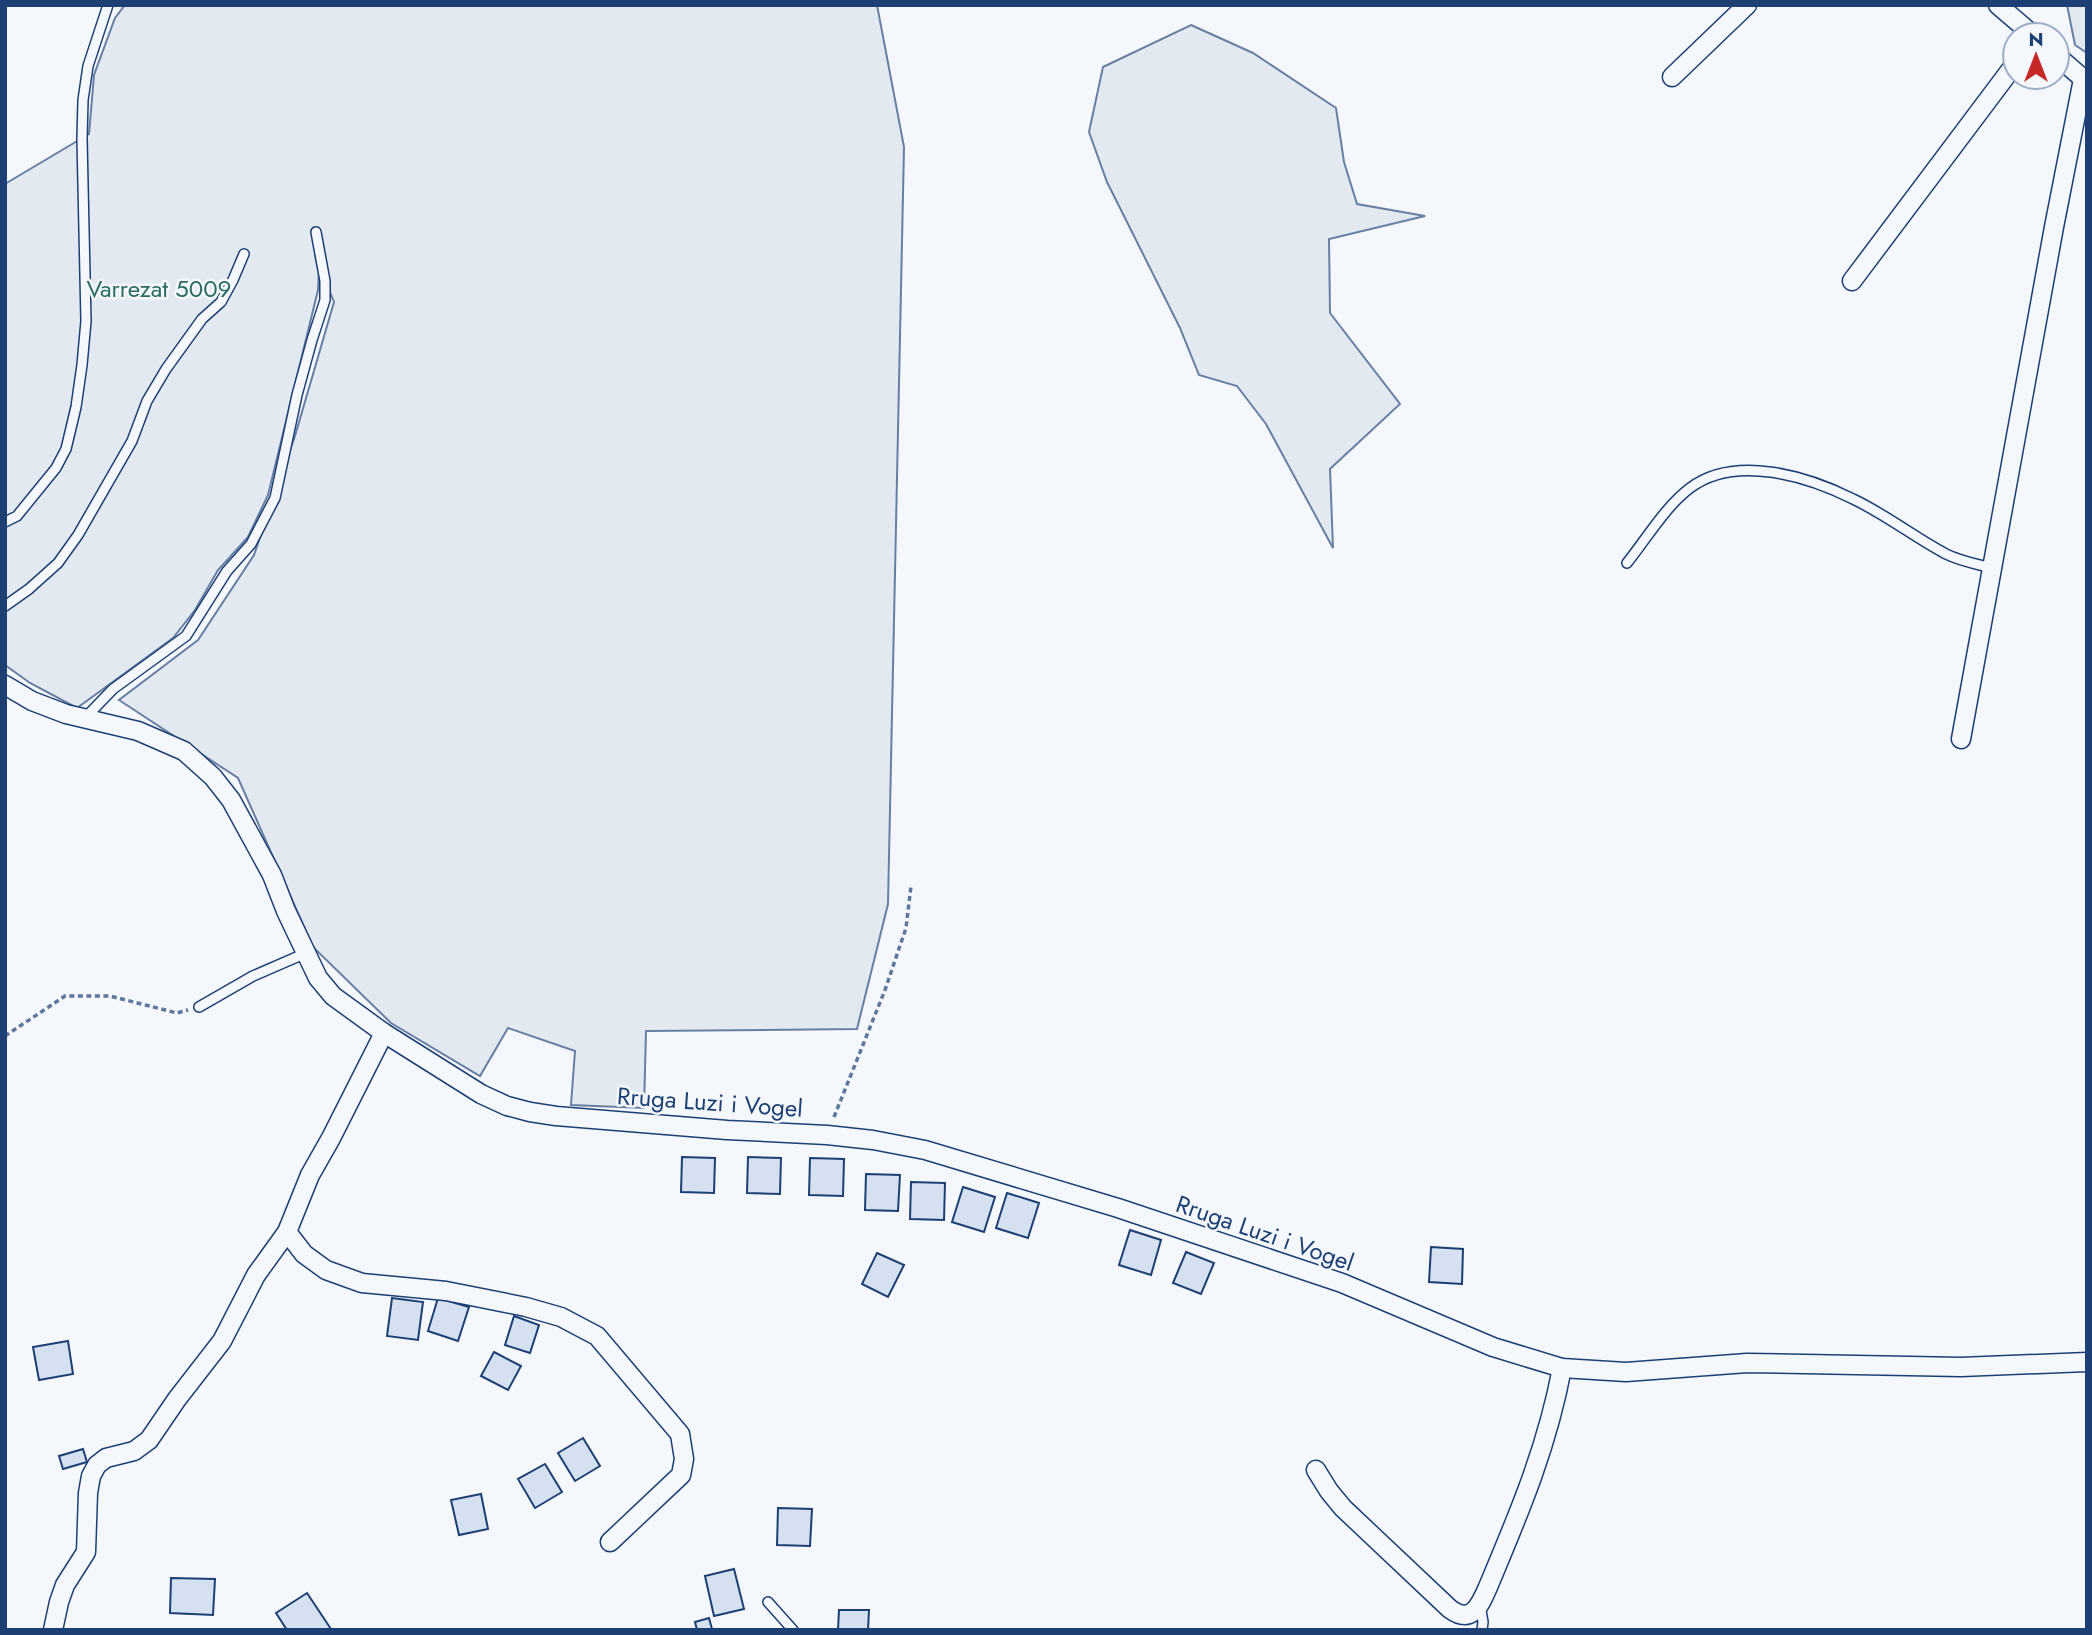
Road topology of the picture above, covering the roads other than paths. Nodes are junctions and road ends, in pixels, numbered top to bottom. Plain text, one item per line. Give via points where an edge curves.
1 (108, 5) edge
2 (1747, 5) edge
3 (1998, 5) edge
4 (2017, 21) edge
5 (2071, 68) edge
6 (1671, 77) dead end
7 (2085, 80) edge
8 (2001, 83) edge
9 (316, 232) dead end
10 (244, 254) dead end
11 (1852, 281) dead end
12 (5, 522) edge
13 (1627, 562) dead end
14 (1992, 568) junction
15 (5, 606) edge
16 (5, 685) edge
17 (85, 718) junction
18 (1961, 739) dead end
19 (307, 953) junction
20 (199, 1007) road end
21 (384, 1033) junction
22 (287, 1232) junction
23 (2087, 1362) edge
24 (1562, 1367) junction
25 (1316, 1470) dead end
26 (610, 1542) dead end
27 (768, 1602) dead end
28 (1480, 1605) junction
29 (52, 1630) edge
30 (793, 1630) edge
31 (1482, 1630) edge

1 - 12 lane via 88,65 83,100 86,321 76,407 66,449 56,468 17,516
2 - 6 street
3 - 4 street
5 - 7 street
7 - 14 street
8 - 11 street
9 - 17 lane via 325,300 275,498 251,544 227,571 186,636 113,689
10 - 15 lane via 221,302 202,318 147,401 132,441 78,535 58,562
13 - 14 lane via 1690,488 1710,476 1763,470 1825,486 1947,554
14 - 18 street
16 - 17 street, Rruga Luzi i Vogel via 32,701
17 - 19 street, Rruga Luzi i Vogel via 138,731 184,751 213,776 272,875
19 - 20 lane via 253,976
19 - 21 street, Rruga Luzi i Vogel via 318,978 333,996
21 - 22 street via 310,1175
21 - 24 street, Rruga Luzi i Vogel via 507,1106 556,1116 827,1135 925,1150 1342,1283 1493,1347
22 - 26 street via 304,1254 326,1270 362,1283 515,1304 561,1317 597,1336 680,1434 684,1459 681,1475
22 - 29 street via 256,1275 222,1341 149,1440 134,1451 106,1458 91,1475 86,1552 65,1585
23 - 24 street, Rruga Luzi i Vogel via 1961,1367 1747,1363 1626,1372
24 - 28 street via 1535,1474
25 - 28 street via 1343,1508 1450,1609 1466,1615
27 - 30 lane
28 - 31 lane

